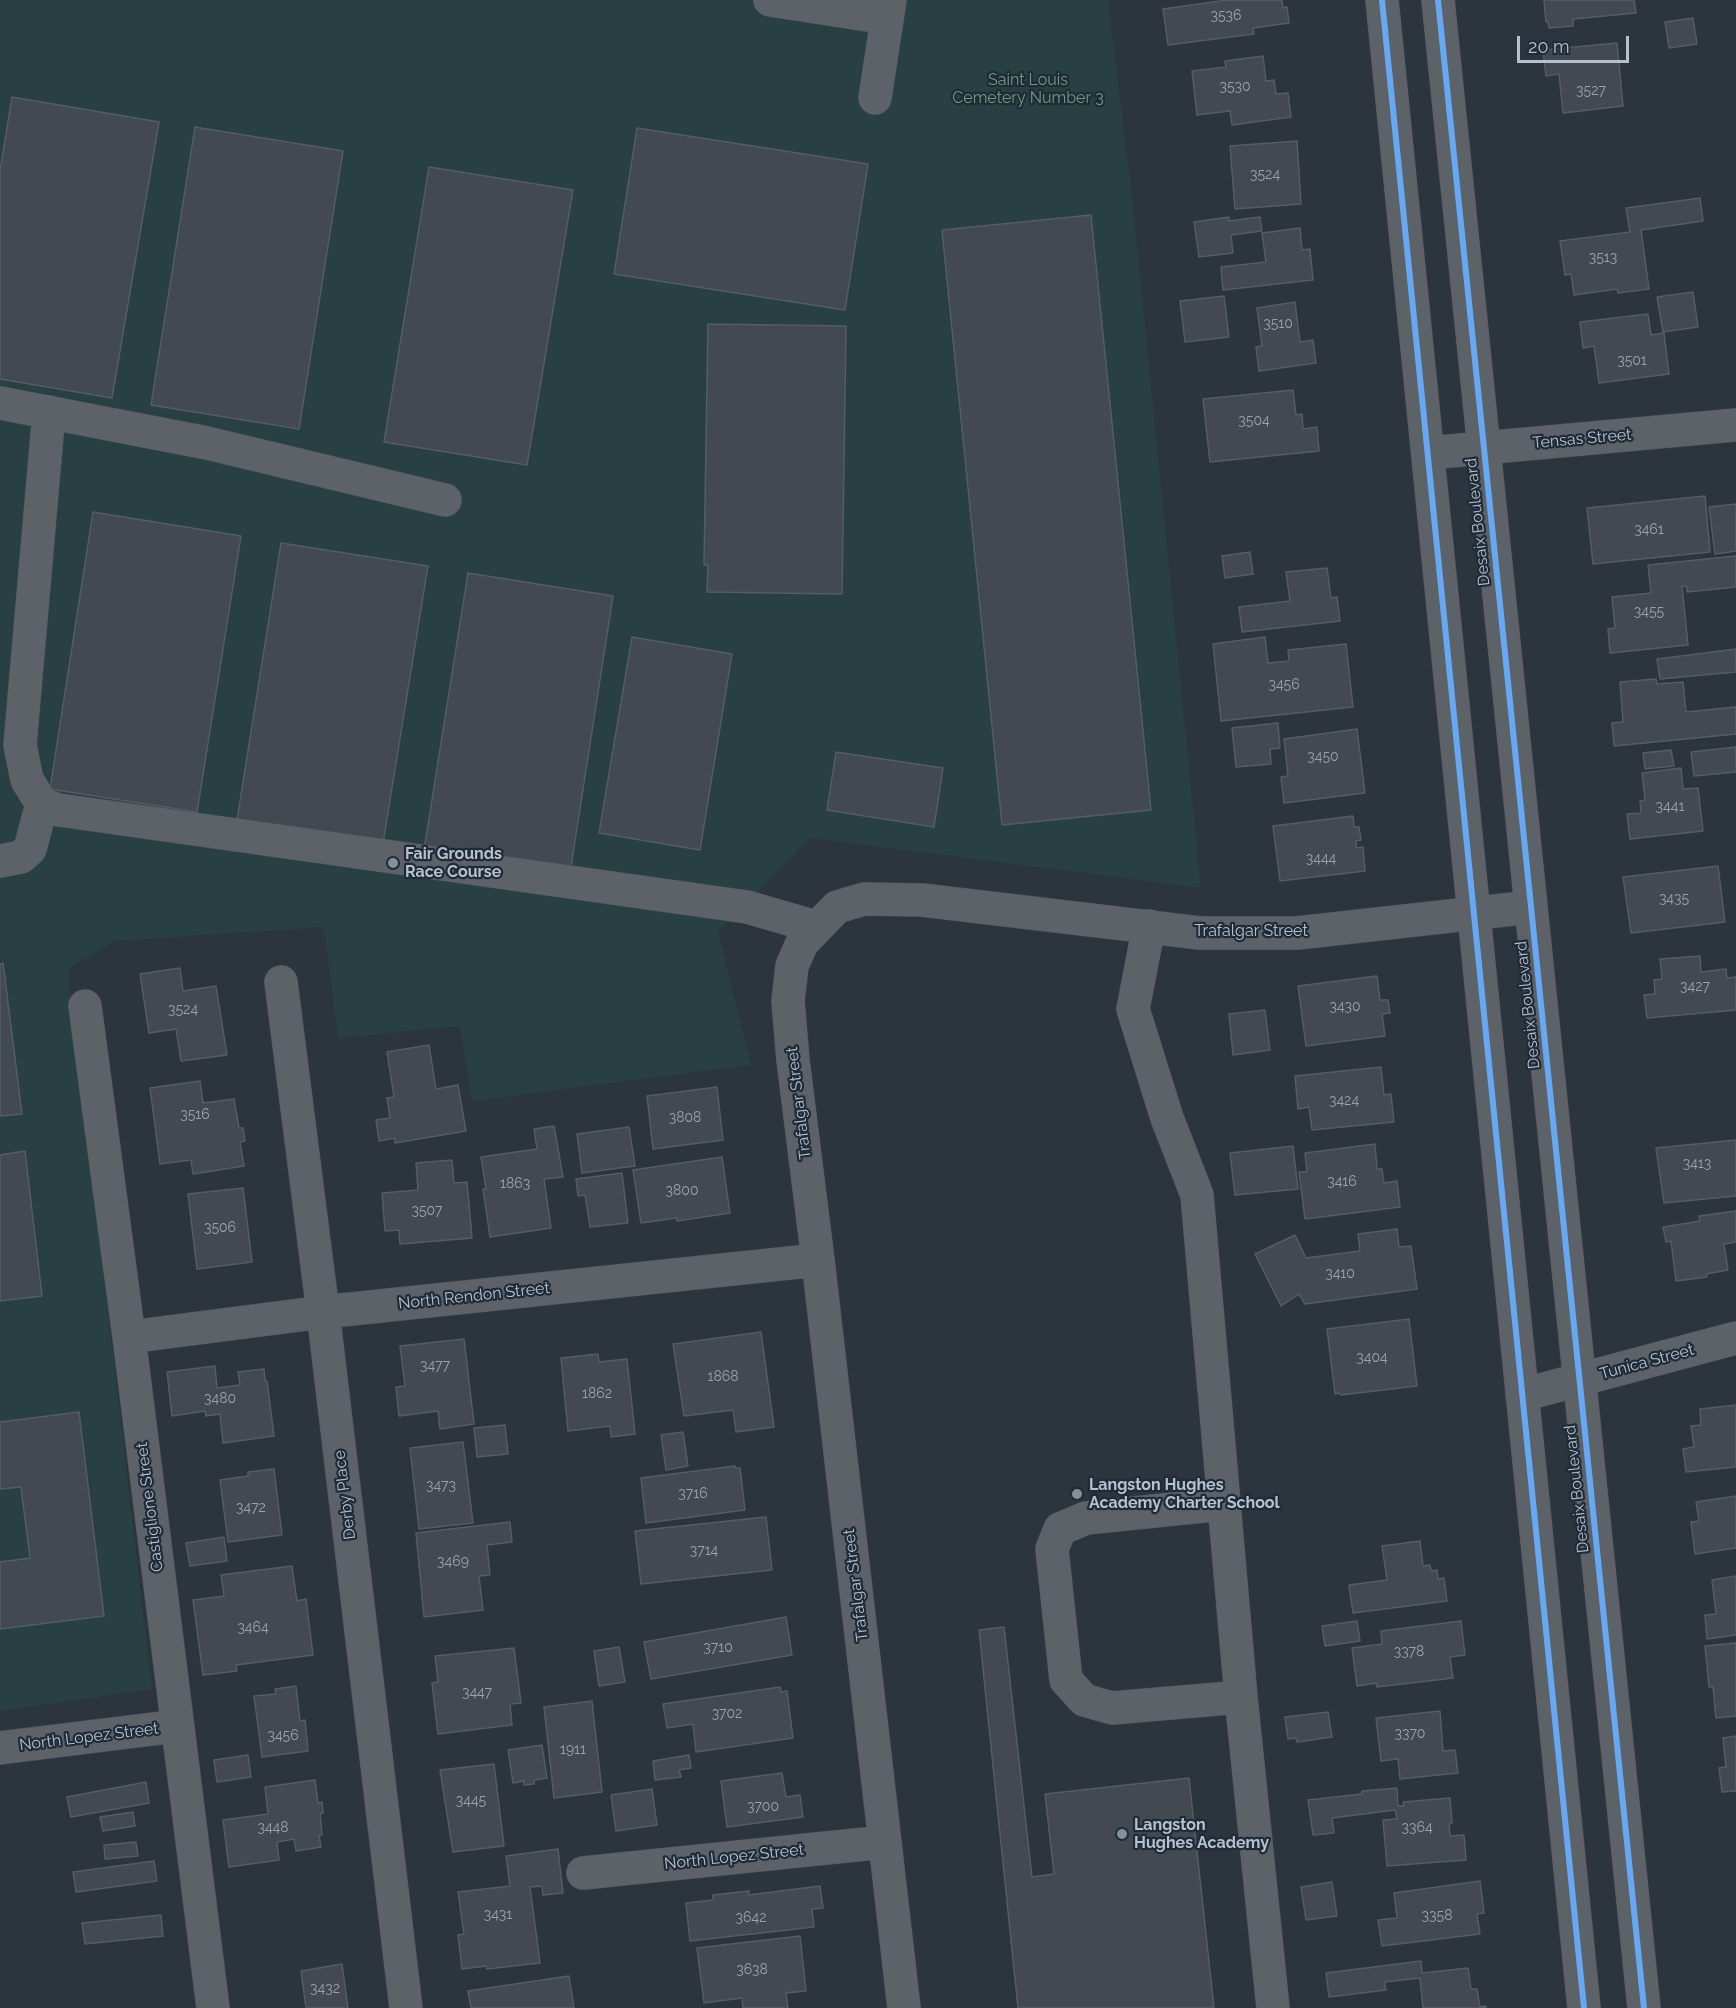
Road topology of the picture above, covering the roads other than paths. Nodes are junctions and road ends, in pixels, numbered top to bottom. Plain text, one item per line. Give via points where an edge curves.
1 (770, 0) edge
2 (1382, 0) edge
3 (1438, 0) edge
4 (889, 9) edge
5 (875, 98) dead end
6 (0, 403) edge
7 (50, 412) junction
8 (1736, 425) edge
9 (1484, 448) junction
10 (1428, 453) junction
11 (446, 500) dead end
12 (42, 804) junction
13 (0, 861) edge
14 (1531, 907) junction
15 (1474, 912) junction
16 (1149, 926) junction
17 (816, 927) junction
18 (281, 982) dead end
19 (85, 1006) dead end
20 (818, 1260) junction
21 (323, 1312) junction
22 (129, 1337) junction
23 (1736, 1338) edge
24 (1579, 1379) junction
25 (1522, 1395) junction
26 (1223, 1504) junction
27 (1241, 1697) junction
28 (177, 1726) junction
29 (0, 1748) edge
30 (885, 1842) junction
31 (583, 1873) dead end
32 (213, 2008) edge
33 (406, 2008) edge
34 (904, 2008) edge
35 (1273, 2008) edge
36 (1584, 2008) edge
37 (1644, 2008) edge

1 - 4 street
2 - 10 street
3 - 9 street, Desaix Boulevard
4 - 5 street
6 - 7 street
7 - 11 street via 207,443
7 - 12 street via 20,745 27,780
8 - 9 street, Tensas Street
9 - 10 street, Tensas Street
9 - 14 street, Desaix Boulevard
10 - 15 street
12 - 13 street via 30,849 21,856
12 - 17 street via 59,810 747,907
14 - 15 street, Trafalgar Street
14 - 24 street, Desaix Boulevard
15 - 16 street, Trafalgar Street via 1297,933 1200,933
15 - 25 street
16 - 17 street, Trafalgar Street via 890,898 864,899 837,907
16 - 26 street via 1133,1009 1167,1118 1197,1195
17 - 20 street, Trafalgar Street via 802,943 792,966 788,1001
18 - 21 street, Derby Place
19 - 22 street, Castiglione Street
20 - 21 street, North Rendon Street
20 - 30 street, Trafalgar Street
21 - 22 street, North Rendon Street
21 - 33 street, Derby Place
22 - 28 street, Castiglione Street
23 - 24 street, Tunica Street
24 - 25 street, Tunica Street
24 - 37 street, Desaix Boulevard
25 - 36 street
26 - 27 street
26 - 27 street via 1086,1518 1060,1529 1052,1549 1066,1680 1083,1700 1112,1708
27 - 35 street
28 - 29 street, North Lopez Street
28 - 32 street, Castiglione Street
30 - 31 street, North Lopez Street
30 - 34 street, Trafalgar Street

